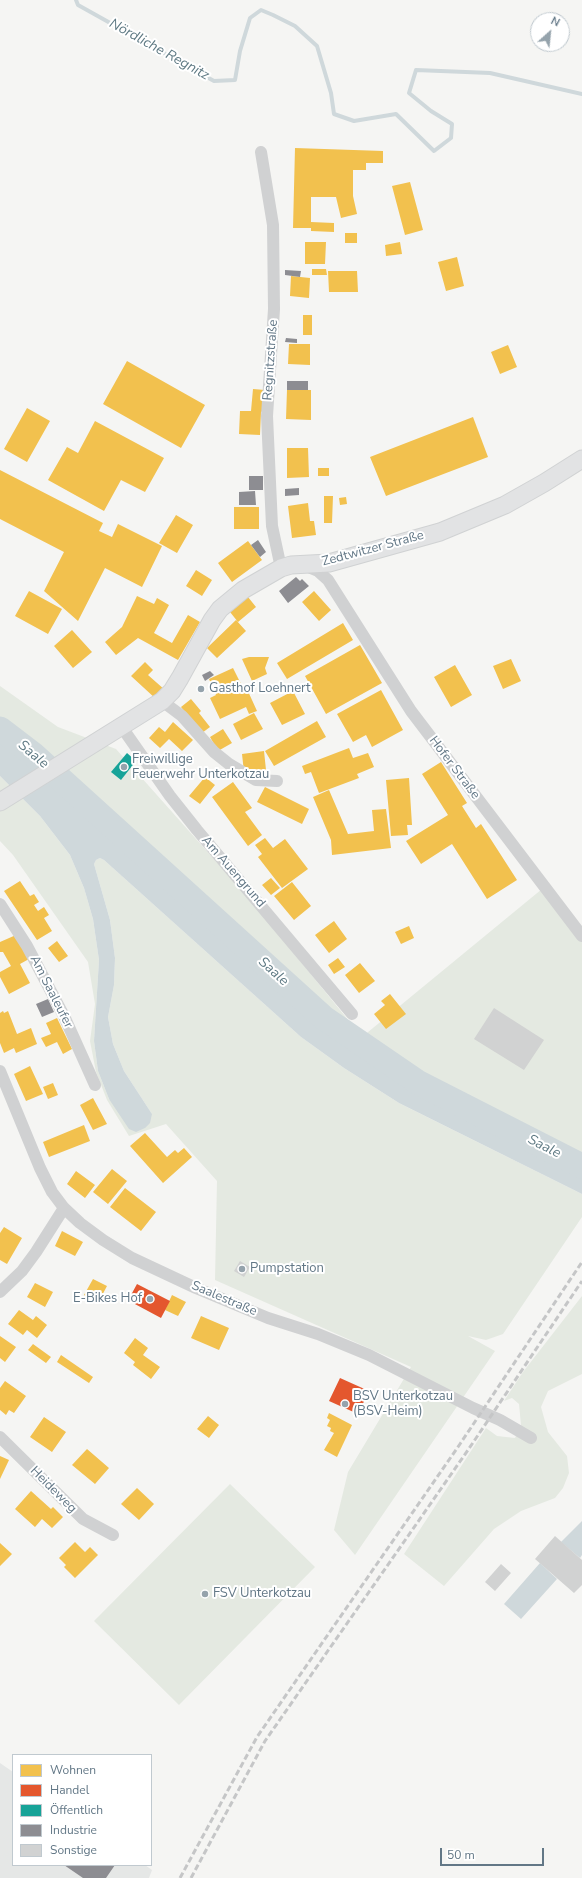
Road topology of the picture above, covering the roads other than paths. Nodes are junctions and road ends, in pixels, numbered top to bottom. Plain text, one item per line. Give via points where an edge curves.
1 (261, 152) dead end
2 (582, 458) edge
3 (342, 560) junction
4 (299, 564) junction
5 (282, 568) junction
6 (336, 593) junction
7 (162, 701) junction
8 (121, 726) junction
9 (277, 782) dead end
10 (0, 802) edge
11 (0, 904) edge
12 (582, 936) edge
13 (352, 1014) dead end
14 (0, 1071) edge
15 (95, 1085) dead end
16 (64, 1208) junction
17 (0, 1292) edge
18 (0, 1437) edge
19 (531, 1438) dead end
20 (112, 1535) dead end

1 - 5 street, Regnitzstraße via 273,225 274,309 267,416 272,526
2 - 3 street, Zedtwitzer Straße via 504,505 440,532
3 - 4 street, Zedtwitzer Straße
3 - 6 street, Hofer Straße via 334,572
4 - 5 street, Zedtwitzer Straße
4 - 6 street, Hofer Straße via 318,571 328,580
5 - 7 street, Zedtwitzer Straße via 242,590 220,609 172,691
6 - 12 street, Hofer Straße via 411,710
7 - 8 street, Zedtwitzer Straße
7 - 9 street via 182,716 214,752 229,764 256,780
8 - 10 street, Zedtwitzer Straße
8 - 13 street, Am Auengrund via 197,830
11 - 15 street, Am Saaleufer via 27,946 64,1016
14 - 16 street, Saalestraße via 40,1168 52,1192
16 - 17 street via 33,1257
16 - 19 street, Saalestraße via 97,1236 132,1258 268,1318 318,1334 369,1355
18 - 20 street, Heideweg via 83,1519

